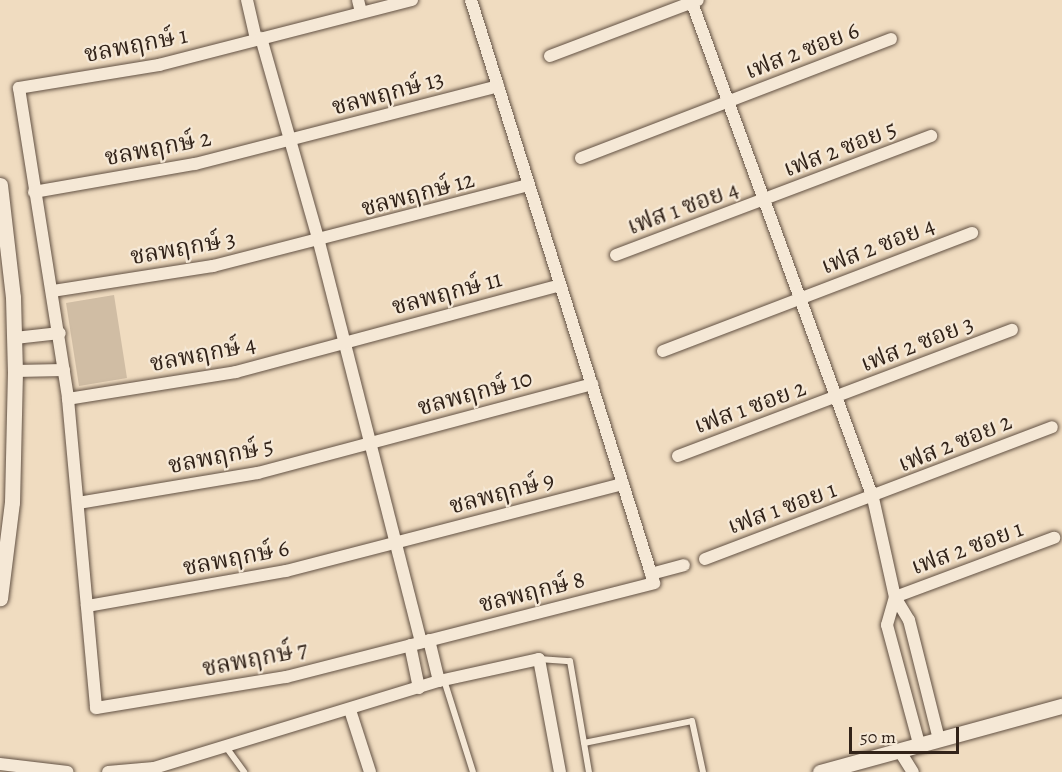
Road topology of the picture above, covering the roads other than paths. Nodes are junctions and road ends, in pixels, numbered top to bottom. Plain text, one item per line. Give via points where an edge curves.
1 (247, 0) edge
2 (412, 0) edge
3 (471, 0) edge
4 (694, 1) edge
5 (360, 6) edge
6 (259, 39) junction
7 (891, 39) dead end
8 (550, 56) dead end
9 (498, 86) junction
10 (728, 101) junction
11 (931, 136) dead end
12 (288, 141) junction
13 (581, 158) dead end
14 (0, 185) edge
15 (529, 185) junction
16 (34, 192) junction
17 (764, 200) junction
18 (972, 233) dead end
19 (318, 242) junction
20 (616, 255) dead end
21 (560, 285) junction
22 (53, 291) junction
23 (800, 299) junction
24 (1012, 330) dead end
25 (60, 333) junction
26 (15, 338) junction
27 (344, 342) junction
28 (663, 351) dead end
29 (64, 370) junction
30 (15, 371) junction
31 (592, 384) junction
32 (837, 398) junction
33 (68, 399) junction
34 (1052, 427) dead end
35 (370, 443) junction
36 (678, 456) dead end
37 (623, 484) junction
38 (873, 498) junction
39 (78, 503) junction
40 (1054, 538) dead end
41 (392, 543) junction
42 (705, 559) dead end
43 (684, 566) dead end
44 (653, 578) junction
45 (895, 597) junction
46 (0, 598) edge
47 (87, 606) junction
48 (420, 642) junction
49 (539, 659) junction
50 (442, 681) junction
51 (419, 688) junction
52 (1062, 706) edge
53 (350, 710) junction
54 (939, 739) junction
55 (584, 743) junction
56 (919, 744) junction
57 (226, 747) junction
58 (899, 750) junction
59 (0, 764) edge
60 (155, 770) edge
61 (68, 772) edge
62 (108, 772) edge
63 (244, 772) edge
64 (369, 772) edge
65 (473, 772) edge
66 (560, 772) edge
67 (589, 772) edge
68 (703, 772) edge
69 (820, 772) edge
70 (913, 772) edge

1 - 6 street
2 - 5 street, ชลพฤกษ์ 1
3 - 9 street
4 - 8 street
4 - 10 street
5 - 6 street, ชลพฤกษ์ 1
6 - 12 street
6 - 16 street, ชลพฤกษ์ 1 via 159,65 19,88
7 - 10 street, เฟส 2 ซอย 6
9 - 12 street, ชลพฤกษ์ 13
9 - 15 street
10 - 13 street, เฟส 2 ซอย 6
10 - 17 street
11 - 17 street, เฟส 2 ซอย 5
12 - 16 street, ชลพฤกษ์ 2 via 195,164
12 - 19 street
14 - 26 street via 10,251
15 - 19 street, ชลพฤกษ์ 12
15 - 21 street
16 - 22 street
17 - 20 street, เฟส 1 ซอย 4
17 - 23 street
18 - 23 street, เฟส 2 ซอย 4
19 - 22 street, ชลพฤกษ์ 3 via 213,266
19 - 27 street
21 - 27 street, ชลพฤกษ์ 11
21 - 31 street
22 - 25 street
23 - 28 street, เฟส 2 ซอย 4
23 - 32 street
24 - 32 street, เฟส 2 ซอย 3
25 - 26 street
25 - 29 street
26 - 30 street
27 - 33 street, ชลพฤกษ์ 4 via 236,372
27 - 35 street
29 - 30 street
29 - 33 street
30 - 46 street via 12,502
31 - 35 street, ชลพฤกษ์ 10
31 - 37 street
32 - 36 street, เฟส 1 ซอย 2
32 - 38 street
33 - 39 street
34 - 38 street, เฟส 2 ซอย 2
35 - 39 street, ชลพฤกษ์ 5 via 258,473
35 - 41 street
37 - 41 street, ชลพฤกษ์ 9
37 - 44 street
38 - 42 street, เฟส 1 ซอย 1
38 - 45 street
39 - 47 street
40 - 45 street, เฟส 2 ซอย 1
41 - 47 street, ชลพฤกษ์ 6 via 286,571
41 - 48 street
43 - 44 street, ชลพฤกษ์ 8
44 - 48 street, ชลพฤกษ์ 8
45 - 54 street via 909,620
45 - 56 street via 888,625
47 - 48 street, ชลพฤกษ์ 7 via 96,708 286,677
48 - 50 street
48 - 51 street
49 - 50 street
49 - 55 lane via 570,661
49 - 66 street
50 - 51 street
50 - 65 lane
51 - 53 street
52 - 54 street
53 - 57 street
53 - 64 street
54 - 56 street
55 - 67 lane
55 - 68 lane via 692,721
56 - 58 street
57 - 60 street
57 - 63 lane
58 - 69 street
58 - 70 street
59 - 61 street
60 - 62 street

